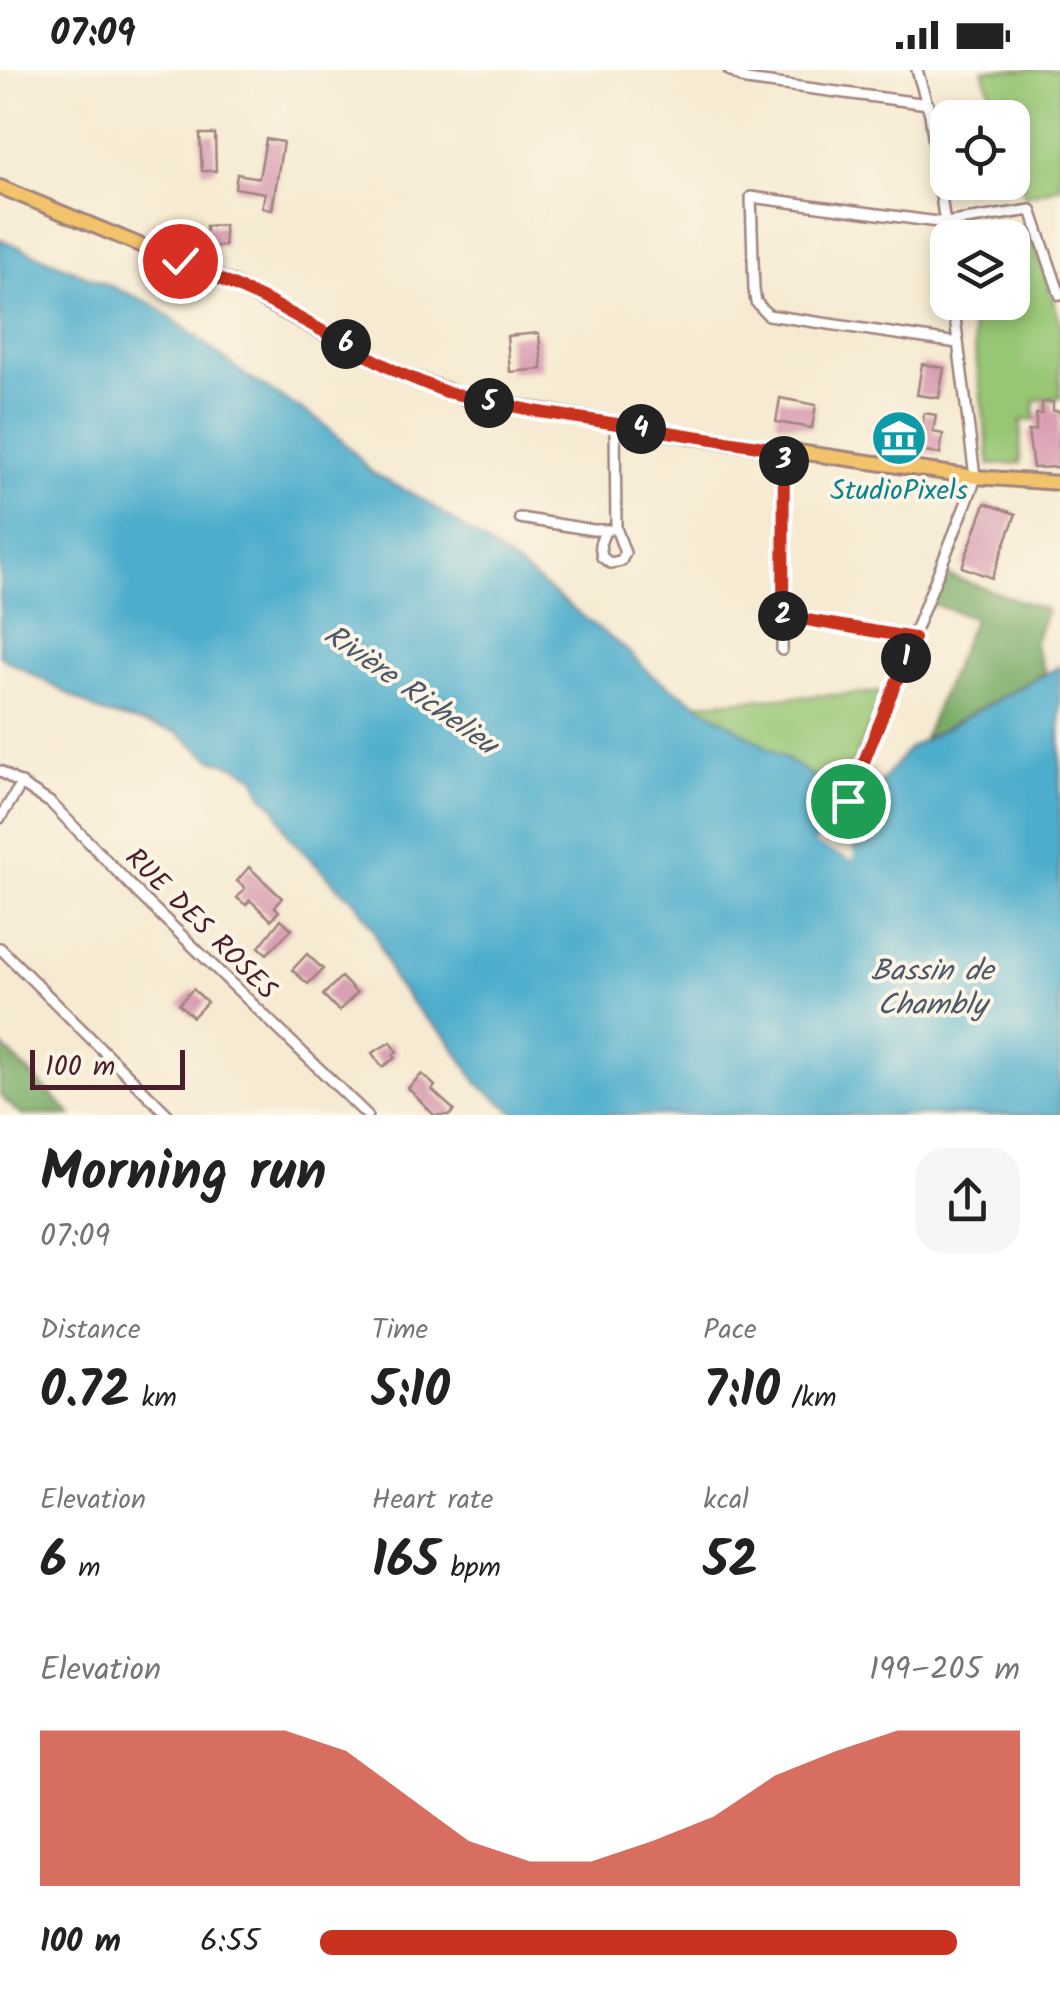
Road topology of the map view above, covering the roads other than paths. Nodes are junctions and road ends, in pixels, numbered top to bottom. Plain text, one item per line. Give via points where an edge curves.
1 (729, 70) edge
2 (917, 70) edge
3 (928, 104) junction
4 (0, 188) edge
5 (944, 220) edge
6 (970, 220) edge
7 (930, 222) edge
8 (1060, 296) edge
9 (956, 320) edge
10 (958, 343) junction
11 (615, 425) junction
12 (784, 450) junction
13 (976, 477) junction
14 (1060, 483) edge
15 (520, 518) dead end
16 (616, 528) junction
17 (604, 531) junction
18 (783, 616) junction
19 (914, 638) junction
20 (782, 650) dead end
21 (0, 770) edge
22 (22, 783) junction
23 (848, 801) dead end
24 (0, 818) edge
25 (0, 948) edge
26 (168, 1115) edge
27 (366, 1115) edge

1 - 3 street via 746,80
2 - 3 street
3 - 5 street
4 - 11 main road via 229,282 420,382 496,405
6 - 8 street via 1031,210
7 - 10 street via 756,196 749,202 754,290 761,310 777,318
9 - 10 street
10 - 13 street
11 - 12 main road
11 - 16 street
12 - 13 main road
12 - 18 street
13 - 14 main road
13 - 19 street
15 - 17 street
16 - 17 street
16 - 17 street via 626,553 621,562 602,557
18 - 19 street
18 - 20 street
19 - 23 street
21 - 22 street, RUE DES ROSES
22 - 24 street
22 - 27 street, RUE DES ROSES via 51,803
25 - 26 street

